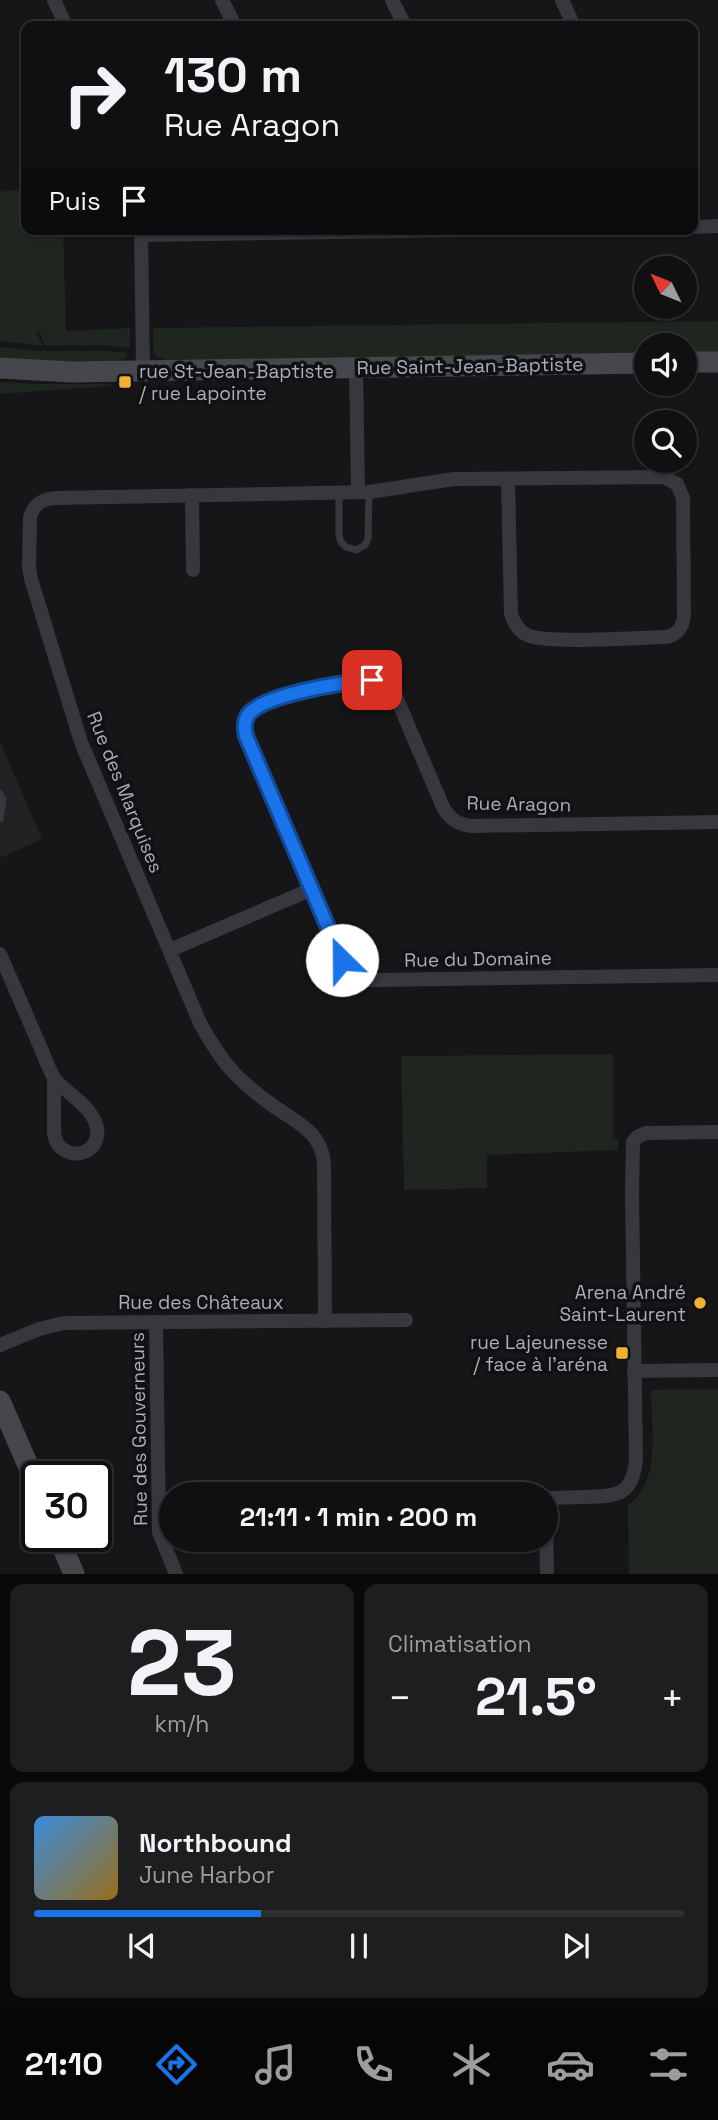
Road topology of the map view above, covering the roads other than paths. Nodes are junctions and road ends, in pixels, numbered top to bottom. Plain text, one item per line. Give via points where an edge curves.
1 (54, 0) edge
2 (222, 0) edge
3 (392, 0) edge
4 (562, 0) edge
5 (64, 21) edge
6 (232, 21) edge
7 (402, 21) edge
8 (572, 21) edge
9 (718, 226) edge
10 (698, 227) edge
11 (141, 235) edge
12 (697, 362) edge
13 (718, 362) edge
14 (634, 363) edge
15 (0, 368) edge
16 (356, 368) junction
17 (143, 370) junction
18 (508, 479) junction
19 (363, 492) junction
20 (339, 493) junction
21 (192, 495) junction
22 (193, 570) dead end
23 (247, 717) joint
24 (0, 794) edge
25 (0, 819) edge
26 (718, 822) edge
27 (312, 890) junction
28 (170, 950) junction
29 (0, 954) edge
30 (718, 975) edge
31 (54, 1078) junction
32 (718, 1132) edge
33 (406, 1320) dead end
34 (325, 1321) junction
35 (156, 1322) junction
36 (0, 1345) edge
37 (718, 1370) edge
38 (634, 1371) junction
39 (0, 1401) edge
40 (26, 1461) edge
41 (164, 1482) edge
42 (558, 1498) edge
43 (65, 1552) edge
44 (167, 1552) edge
45 (547, 1552) edge
46 (74, 1574) edge
47 (176, 1574) edge
48 (547, 1574) edge

1 - 5 street
2 - 6 street
3 - 7 street
4 - 8 street
9 - 10 street
11 - 17 street
12 - 13 street
14 - 16 street, Rue Saint-Jean-Baptiste
15 - 17 street, Rue Saint-Jean-Baptiste
16 - 17 street, Rue Saint-Jean-Baptiste
16 - 19 street
18 - 18 street, Rue des Marquises via 661,476 675,481 683,498 684,616 678,631 664,637 566,639 536,638 520,630 512,614
18 - 19 street, Rue des Marquises via 450,479
19 - 20 street, Rue des Marquises
19 - 20 lane via 368,539 352,550 340,539
20 - 21 street, Rue des Marquises
21 - 22 street
21 - 28 street, Rue des Marquises via 48,498 35,506 29,521 29,567 80,742
23 - 26 street, Rue Aragon via 259,707 309,689 376,680 394,692 443,807 458,823
23 - 27 street, Rue du Domaine via 246,736
24 - 25 lane
27 - 28 street
27 - 30 street, Rue du Domaine via 344,965 368,980
28 - 34 street, Rue des Marquises via 200,1023 223,1059 259,1096 308,1129 321,1147
29 - 31 street
31 - 31 street via 56,1141 68,1152 85,1152 94,1144 96,1125
32 - 38 street via 646,1133 637,1137 632,1149
33 - 34 street, Rue des Châteaux
34 - 35 street, Rue des Châteaux
35 - 36 street, Rue des Châteaux via 55,1324
35 - 41 street, Rue des Gouverneurs
37 - 38 street
38 - 42 street via 633,1478 612,1496
39 - 40 street
43 - 46 street
44 - 47 street, Rue des Gouverneurs
45 - 48 street

